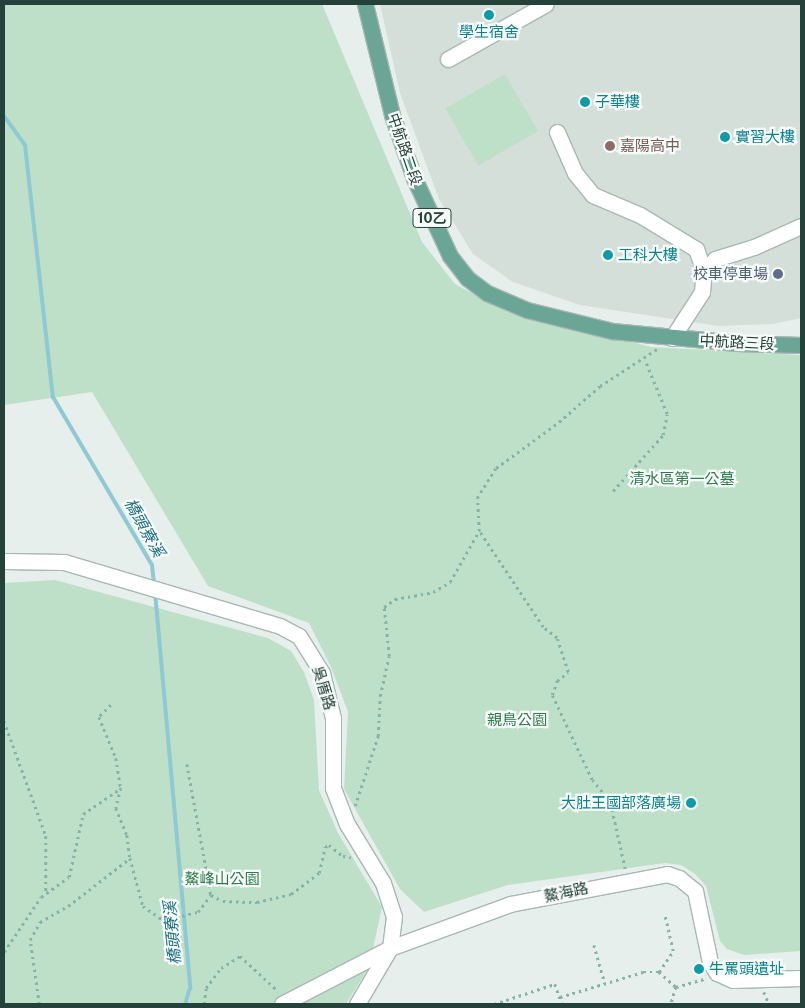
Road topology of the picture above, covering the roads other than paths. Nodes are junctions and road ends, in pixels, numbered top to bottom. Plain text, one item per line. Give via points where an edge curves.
1 (365, 4) edge
2 (546, 4) edge
3 (448, 59) dead end
4 (558, 132) dead end
5 (801, 226) edge
6 (704, 271) junction
7 (672, 338) junction
8 (801, 344) edge
9 (4, 561) edge
10 (390, 948) junction
11 (801, 978) edge
12 (284, 1002) edge
13 (357, 1004) edge

1 - 7 main road, 中航路二段 / 10乙 via 392,115 414,178 450,256 468,278 487,293 527,310 612,332
2 - 3 street
4 - 6 street via 575,173 593,195 640,215 696,248
5 - 6 street via 754,247 716,259
6 - 7 street via 702,292
7 - 8 main road, 中航路三段 / 10乙
9 - 10 street, 吳厝路 via 64,562 280,626 299,636 322,673 333,718 333,788 347,824 383,883 390,901 394,916
10 - 11 street, 鰲海路 via 510,904 667,874 679,878 695,892 710,962 717,973 733,980
10 - 12 street, 鰲海路
10 - 13 street

